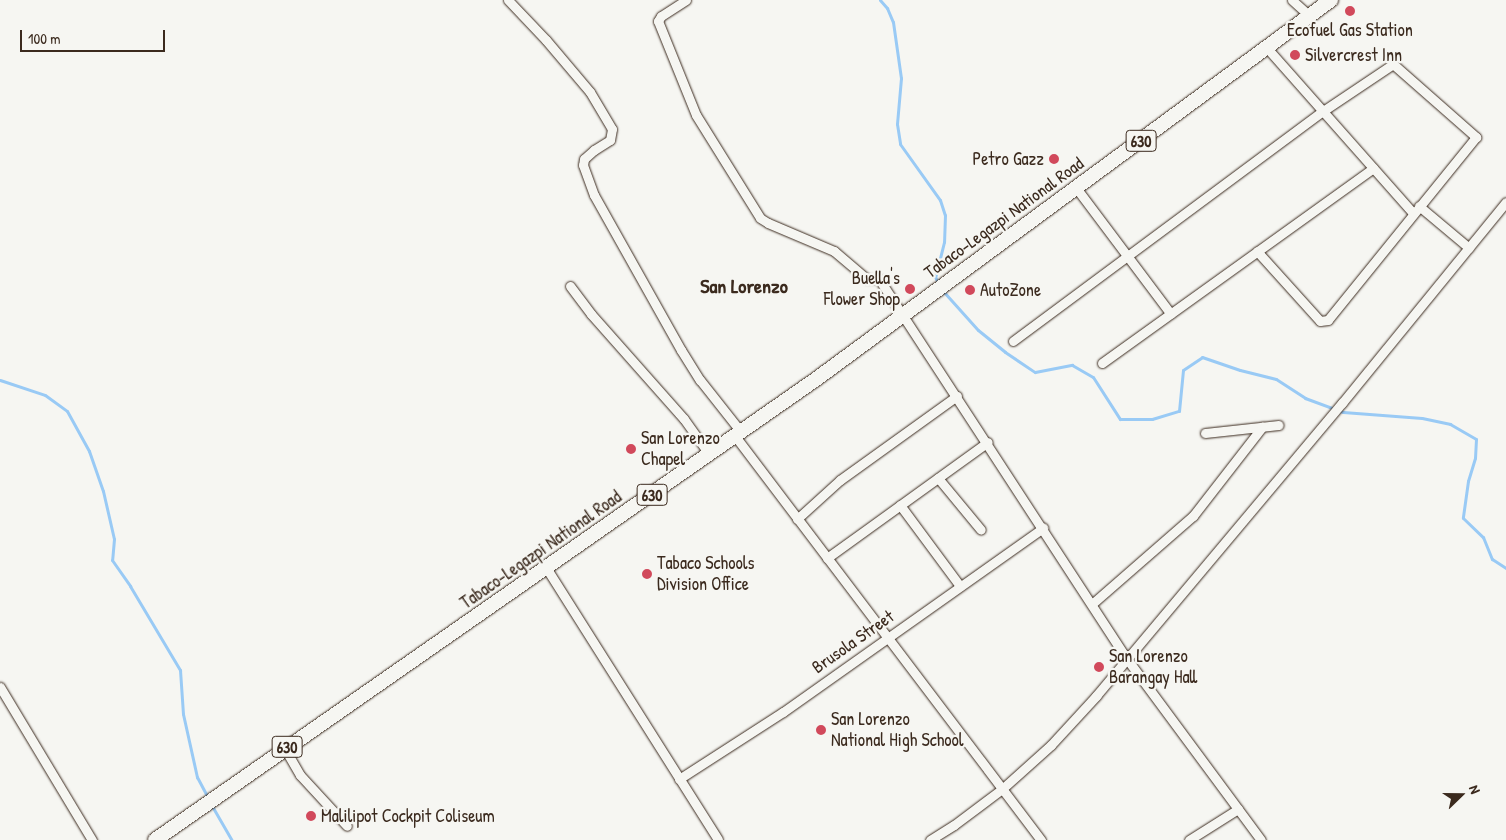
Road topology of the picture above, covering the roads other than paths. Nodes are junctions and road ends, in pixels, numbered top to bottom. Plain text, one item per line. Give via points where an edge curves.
1 (508, 0) edge
2 (686, 0) edge
3 (1292, 0) edge
4 (1331, 0) edge
5 (1310, 16) junction
6 (1267, 48) junction
7 (1323, 111) junction
8 (1373, 168) junction
9 (1077, 189) junction
10 (1506, 202) edge
11 (1416, 209) junction
12 (1468, 248) junction
13 (1257, 251) junction
14 (1128, 257) junction
15 (570, 286) dead end
16 (1171, 314) junction
17 (903, 315) junction
18 (1013, 341) dead end
19 (1102, 363) dead end
20 (957, 396) junction
21 (1278, 425) dead end
22 (1262, 427) junction
23 (1205, 433) dead end
24 (738, 434) junction
25 (988, 442) junction
26 (709, 454) junction
27 (938, 478) junction
28 (900, 505) junction
29 (797, 519) junction
30 (1043, 528) junction
31 (981, 530) dead end
32 (827, 558) junction
33 (547, 569) junction
34 (960, 586) junction
35 (1092, 604) junction
36 (887, 638) junction
37 (1127, 659) junction
38 (0, 687) edge
39 (285, 749) junction
40 (679, 779) junction
41 (1002, 789) junction
42 (1238, 809) junction
43 (347, 826) dead end
44 (92, 840) edge
45 (155, 840) edge
46 (718, 840) edge
47 (930, 840) edge
48 (1041, 840) edge
49 (1189, 840) edge
50 (1261, 840) edge

1 - 24 street via 590,92 612,129 610,140 584,160 594,195 681,350
2 - 17 street via 658,21 696,114 760,218 834,250 866,279 879,279
3 - 5 street
4 - 5 main road, Tabaco-Legazpi National Road / 630
5 - 6 main road, Tabaco-Legazpi National Road / 630
6 - 7 street
6 - 9 main road, Tabaco-Legazpi National Road / 630
7 - 8 street
7 - 11 street via 1393,64 1476,137
7 - 14 street
8 - 11 street
8 - 13 street
9 - 14 street
9 - 17 main road, Tabaco-Legazpi National Road / 630
10 - 12 street
11 - 12 street
11 - 13 street via 1328,320 1320,321
12 - 37 street
13 - 16 street
14 - 16 street
14 - 18 street
15 - 26 street via 671,404
16 - 19 street
17 - 20 street
17 - 24 main road, Tabaco-Legazpi National Road / 630
20 - 25 street
20 - 29 street via 840,480
21 - 22 street
22 - 23 street
22 - 35 street via 1192,516
24 - 26 main road, Tabaco-Legazpi National Road / 630
24 - 29 street
25 - 27 street
25 - 30 street
26 - 33 main road, Tabaco-Legazpi National Road / 630
27 - 28 street
27 - 31 street
28 - 32 street
28 - 34 street
29 - 32 street
30 - 34 street, Brusola Street
30 - 35 street
32 - 36 street
33 - 39 main road, Tabaco-Legazpi National Road / 630
33 - 40 street
34 - 36 street, Brusola Street
35 - 37 street
36 - 40 street, Brusola Street via 783,712
36 - 41 street
37 - 41 street via 1051,745
37 - 42 street
38 - 44 street
39 - 43 street via 300,775
39 - 45 main road, Tabaco-Legazpi National Road / 630
40 - 46 street
41 - 47 street
41 - 48 street
42 - 49 street
42 - 50 street

